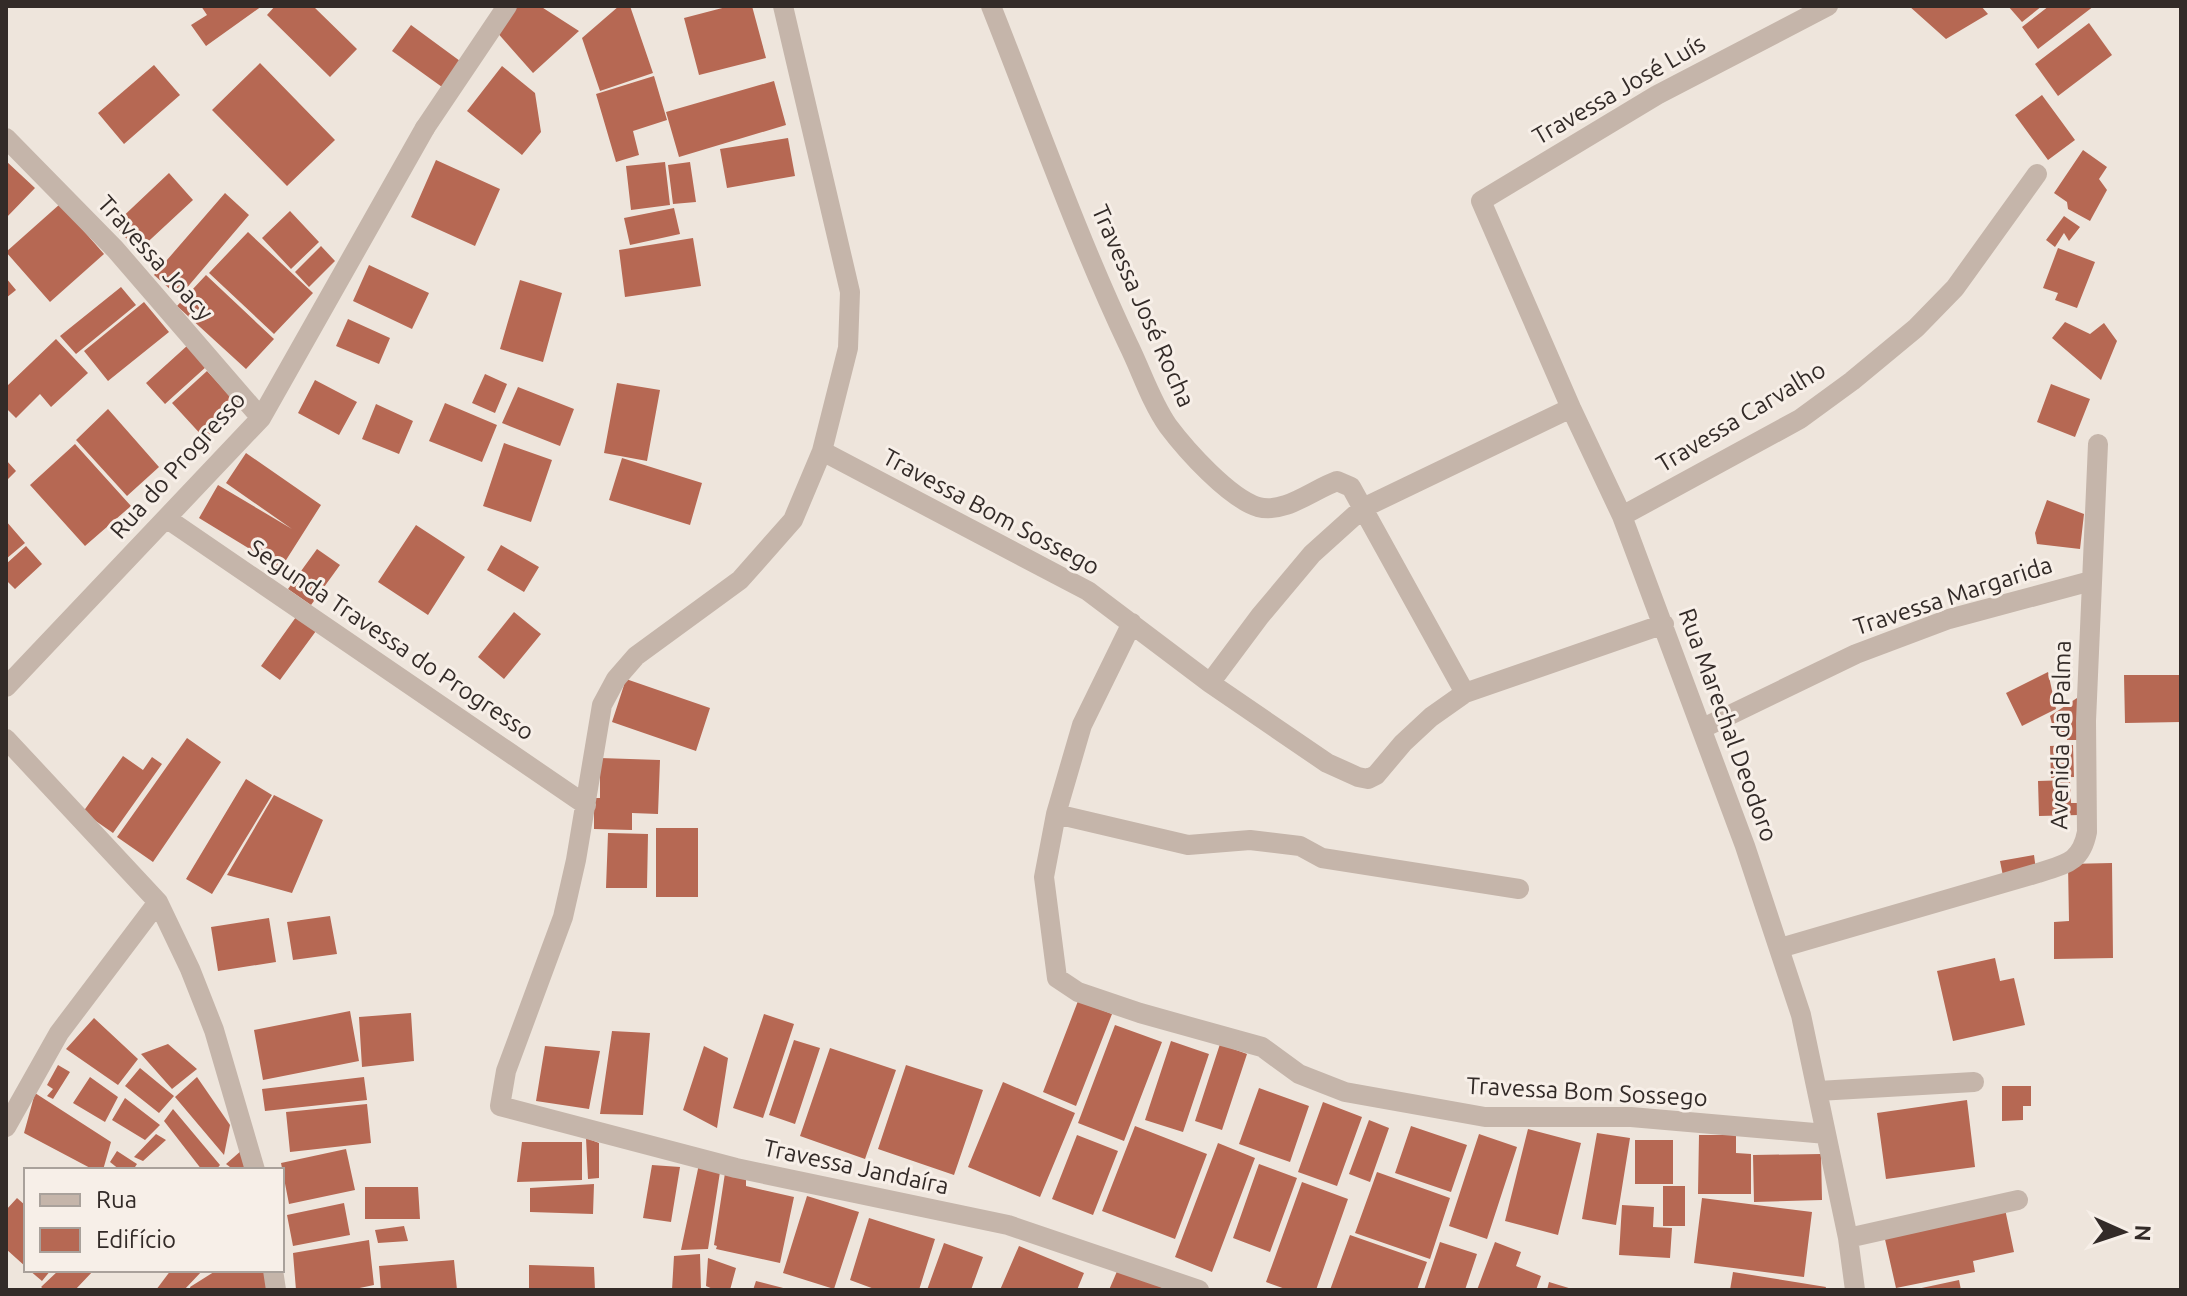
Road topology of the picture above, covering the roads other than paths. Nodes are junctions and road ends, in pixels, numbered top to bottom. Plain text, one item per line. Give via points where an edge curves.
1 (507, 6) edge
2 (783, 6) edge
3 (991, 6) edge
4 (1828, 6) edge
5 (6, 138) edge
6 (2037, 174) dead end
7 (1481, 201) joint
8 (1571, 408) junction
9 (261, 418) junction
10 (2098, 444) dead end
11 (822, 451) junction
12 (1363, 508) junction
13 (1622, 516) junction
14 (166, 518) junction
15 (2091, 581) junction
16 (1132, 623) junction
17 (1664, 624) junction
18 (7, 683) edge
19 (1210, 683) junction
20 (1465, 693) junction
21 (1703, 728) junction
22 (6, 739) edge
23 (586, 805) junction
24 (1056, 814) junction
25 (1519, 889) dead end
26 (158, 902) junction
27 (1780, 948) junction
28 (1974, 1082) dead end
29 (1818, 1091) junction
30 (6, 1127) edge
31 (1826, 1134) junction
32 (254, 1168) edge
33 (2018, 1200) dead end
34 (1848, 1238) junction
35 (1199, 1290) edge
36 (1855, 1290) edge

1 - 9 street, Rua do Progresso via 425,128
2 - 11 street via 850,292 848,348
3 - 12 street, Travessa José Rocha via 1114,315 1167,424 1204,468 1255,506 1271,509 1292,503 1337,481 1351,487
4 - 7 street, Travessa José Luís via 1657,95
5 - 9 street, Travessa Joacy via 115,249
6 - 13 street, Travessa Carvalho via 1955,288 1906,337 1800,419
7 - 8 street, Rua Marechal Deodoro
8 - 12 street
8 - 13 street, Rua Marechal Deodoro
9 - 14 street, Rua do Progresso
10 - 15 street, Avenida da Palma
11 - 16 street, Travessa Bom Sossego via 1088,591
11 - 23 street via 793,520 740,580 636,656 616,679 602,705
12 - 19 street via 1312,554
12 - 20 street
13 - 17 street, Rua Marechal Deodoro
14 - 18 street, Rua do Progresso
14 - 23 street, Segunda Travessa do Progresso
15 - 21 street, Travessa Margarida via 1949,619 1856,654
15 - 27 street, Avenida da Palma via 2084,850 2070,862 2038,873
16 - 19 street, Travessa Bom Sossego
16 - 24 street via 1082,725
17 - 20 street, Travessa Bom Sossego
17 - 21 street, Rua Marechal Deodoro
19 - 20 street, Travessa Bom Sossego via 1327,763 1368,779
21 - 27 street, Rua Marechal Deodoro
22 - 26 street
23 - 35 street, Travessa Jandaíra via 563,917 506,1071 500,1106 736,1168 1008,1225
24 - 25 street via 1188,845 1271,842 1300,846 1322,858
24 - 31 street, Travessa Bom Sossego via 1044,877 1052,946 1057,978 1078,992 1262,1047 1299,1074 1345,1092 1485,1117 1631,1117
26 - 30 street via 59,1033
26 - 32 street via 214,1030
27 - 29 street, Rua Marechal Deodoro
28 - 29 street
29 - 31 street, Rua Marechal Deodoro
31 - 34 street, Rua Marechal Deodoro
33 - 34 street
34 - 36 street, Rua Marechal Deodoro

